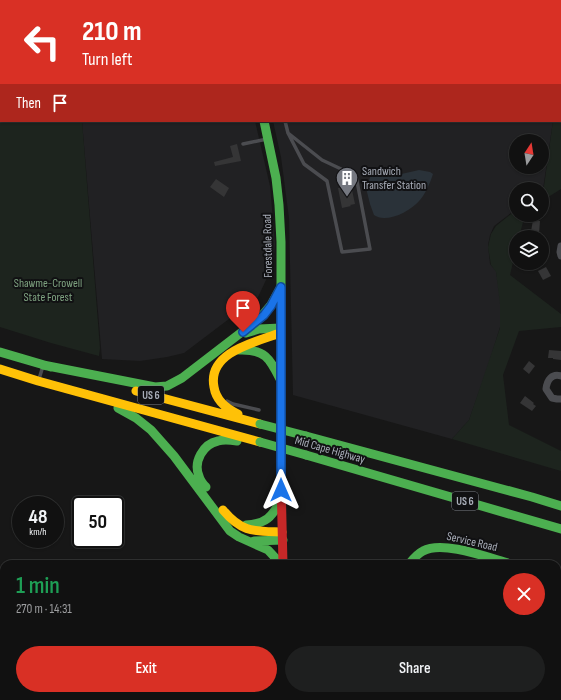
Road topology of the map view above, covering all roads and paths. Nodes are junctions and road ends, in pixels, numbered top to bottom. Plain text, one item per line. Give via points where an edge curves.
1 (264, 122) edge
2 (285, 122) edge
3 (288, 133) junction
4 (269, 139) junction
5 (243, 144) dead end
6 (561, 246) edge
7 (561, 256) edge
8 (281, 287) junction
9 (281, 331) junction
10 (234, 338) junction
11 (234, 351) junction
12 (0, 352) edge
13 (43, 365) junction
14 (0, 368) edge
15 (561, 376) edge
16 (38, 381) junction
17 (281, 381) junction
18 (92, 396) junction
19 (217, 396) junction
20 (561, 399) edge
21 (259, 410) dead end
22 (260, 424) junction
23 (260, 442) junction
24 (281, 500) junction
25 (561, 505) edge
26 (238, 525) junction
27 (561, 529) edge
28 (283, 536) junction
29 (249, 541) junction
30 (278, 560) edge
31 (282, 560) edge
32 (412, 560) edge
33 (496, 560) edge

1 - 4 main road, Forestdale Road
2 - 3 lane
3 - 3 lane via 304,164 326,181 342,252 370,249 356,176 322,160
4 - 5 lane
4 - 8 main road, Forestdale Road via 279,205
6 - 7 street
8 - 9 main road, Forestdale Road
8 - 10 main road via 264,315
9 - 10 main road via 264,328
9 - 11 main road
9 - 17 main road, Forestdale Road
10 - 13 main road via 177,382 161,387
11 - 17 main road via 249,349 262,353 271,361
11 - 19 main road via 219,362 215,372 213,384
12 - 13 main road, Mid Cape Highway / US 6
13 - 16 lane
13 - 22 main road, Mid Cape Highway / US 6
14 - 16 main road, Mid Cape Highway / US 6
15 - 20 street via 549,379 546,389 552,398
16 - 18 main road, Mid Cape Highway / US 6
17 - 24 main road, Forestdale Road
18 - 23 main road, Mid Cape Highway / US 6
18 - 29 main road via 144,423 174,456 227,527
19 - 21 lane via 233,404
19 - 22 main road via 230,410
22 - 25 main road, Mid Cape Highway / US 6, bridge
23 - 26 main road via 214,442 203,452 197,464 200,479
23 - 27 main road, Mid Cape Highway / US 6, bridge
24 - 26 main road via 272,515 264,521
24 - 28 main road, Forestdale Road
26 - 28 main road via 248,530
28 - 29 main road
28 - 31 main road, Forestdale Road
29 - 30 main road via 268,550
32 - 33 main road, Service Road via 423,551 438,547

